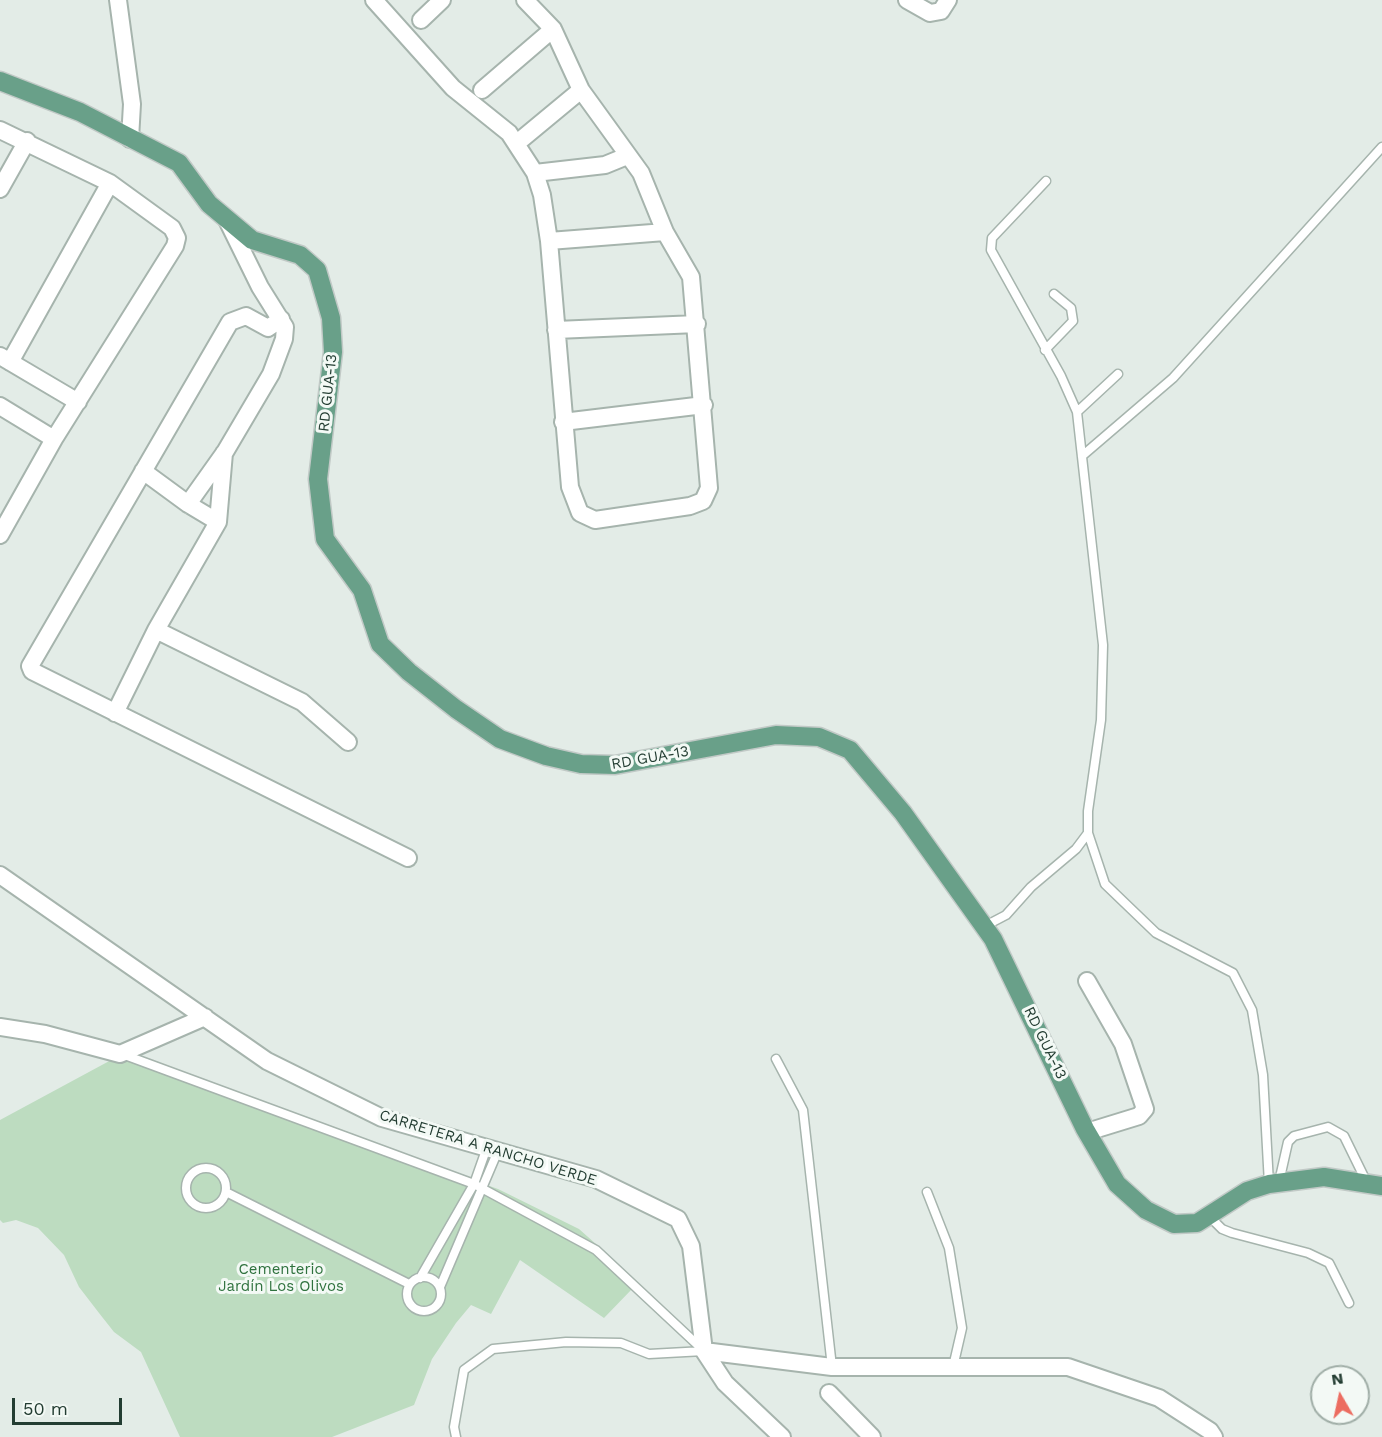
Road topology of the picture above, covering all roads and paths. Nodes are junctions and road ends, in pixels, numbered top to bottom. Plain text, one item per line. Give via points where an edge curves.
1 (118, 0) edge
2 (374, 0) edge
3 (442, 0) edge
4 (525, 0) edge
5 (907, 0) edge
6 (948, 0) edge
7 (421, 20) dead end
8 (553, 29) junction
9 (0, 81) edge
10 (482, 90) dead end
11 (581, 90) junction
12 (0, 130) edge
13 (130, 139) junction
14 (27, 141) junction
15 (517, 142) junction
16 (1382, 147) edge
17 (627, 156) junction
18 (535, 173) junction
19 (1046, 181) dead end
20 (110, 183) junction
21 (0, 189) edge
22 (227, 220) junction
23 (665, 232) junction
24 (549, 241) junction
25 (1054, 294) dead end
26 (281, 319) junction
27 (696, 324) junction
28 (556, 330) junction
29 (1045, 350) junction
30 (5, 359) edge
31 (1118, 374) dead end
32 (78, 402) junction
33 (704, 405) junction
34 (0, 406) edge
35 (1077, 412) junction
36 (563, 422) junction
37 (54, 439) junction
38 (225, 452) junction
39 (1082, 456) junction
40 (143, 471) junction
41 (188, 504) junction
42 (218, 522) junction
43 (0, 535) edge
44 (156, 630) junction
45 (115, 713) junction
46 (348, 742) dead end
47 (1088, 833) junction
48 (408, 858) dead end
49 (0, 874) edge
50 (985, 926) junction
51 (1087, 981) dead end
52 (206, 1017) junction
53 (0, 1027) edge
54 (120, 1054) junction
55 (776, 1059) dead end
56 (1087, 1132) junction
57 (492, 1151) junction
58 (1274, 1183) junction
59 (1374, 1185) edge
60 (478, 1186) junction
61 (226, 1192) junction
62 (927, 1192) dead end
63 (1209, 1216) junction
64 (420, 1278) junction
65 (409, 1284) junction
66 (440, 1287) junction
67 (1349, 1303) dead end
68 (704, 1351) junction
69 (832, 1367) junction
70 (953, 1367) junction
71 (829, 1393) dead end
72 (456, 1437) edge
73 (782, 1437) edge
74 (872, 1437) edge
75 (1214, 1437) edge

1 - 13 street via 132,104
2 - 15 street via 453,88
3 - 7 street
4 - 8 street
5 - 6 street via 930,13 940,10
8 - 10 street
8 - 11 street
9 - 13 main road, RD GUA-13 via 80,112
11 - 15 street
11 - 17 street
12 - 14 street
13 - 22 main road, RD GUA-13 via 179,163 209,204
14 - 20 street
14 - 21 street
15 - 18 street
16 - 39 lane via 1173,378
17 - 18 street via 605,165
17 - 23 street via 641,173
18 - 24 street
19 - 29 lane via 992,238 991,250
20 - 30 street
20 - 32 street via 172,228 177,242
22 - 26 street via 260,287
22 - 50 main road, RD GUA-13 via 252,240 300,255 317,270 331,318 333,352 318,479 324,539 362,590 380,644 409,672 500,739 581,764 615,765 776,735 819,737 850,750 903,813
23 - 24 street
23 - 27 street via 691,278
24 - 28 street
25 - 29 lane via 1071,308 1073,321
26 - 38 street via 284,339 271,374
26 - 40 street via 268,328 246,316 230,322
27 - 28 street
27 - 33 street
28 - 36 street
29 - 35 lane
30 - 32 street
31 - 35 lane
32 - 37 street
33 - 36 street
33 - 36 street via 709,488 703,501 595,520 580,513 570,487
34 - 37 street
35 - 39 lane
37 - 43 street
38 - 41 street
38 - 42 street
39 - 47 lane via 1103,645 1101,720
40 - 41 street
40 - 45 street via 30,666 32,671
41 - 42 street
42 - 44 street
44 - 45 street
44 - 46 street via 302,702
45 - 48 street
47 - 50 lane via 1006,915
47 - 58 lane via 1105,884 1156,933 1233,973 1252,1011
49 - 52 street, CARRETERA A RANCHO VERDE
50 - 56 main road, RD GUA-13
51 - 56 street via 1123,1044 1145,1109 1139,1116
52 - 54 street
52 - 57 street, CARRETERA A RANCHO VERDE via 267,1061 382,1118
53 - 54 street via 45,1034
54 - 60 lane
55 - 69 lane via 803,1110
56 - 63 main road, RD GUA-13 via 1117,1184 1146,1210 1174,1224 1197,1223
57 - 60 lane
57 - 68 street, CARRETERA A RANCHO VERDE via 596,1179 678,1219 691,1246
58 - 59 main road, RD GUA-13 via 1324,1177
58 - 59 lane via 1288,1142 1294,1136 1328,1127 1344,1136
58 - 63 main road, RD GUA-13 via 1247,1191
60 - 64 lane
60 - 66 lane
60 - 68 lane via 596,1250
61 - 61 lane via 225,1179 209,1167 196,1170 187,1181 190,1200 201,1207 219,1203
61 - 65 lane
62 - 70 lane via 949,1248 962,1328
63 - 67 lane via 1232,1233 1308,1253 1329,1263
64 - 65 lane
64 - 66 lane via 434,1280
65 - 66 lane via 408,1302 423,1312 438,1304
68 - 69 street
68 - 72 lane via 649,1354 621,1343 566,1342 494,1349 464,1370 454,1427
68 - 73 street, CARRETERA A RANCHO VERDE via 725,1383
69 - 70 street
70 - 75 street via 1068,1367 1159,1398
71 - 74 street

